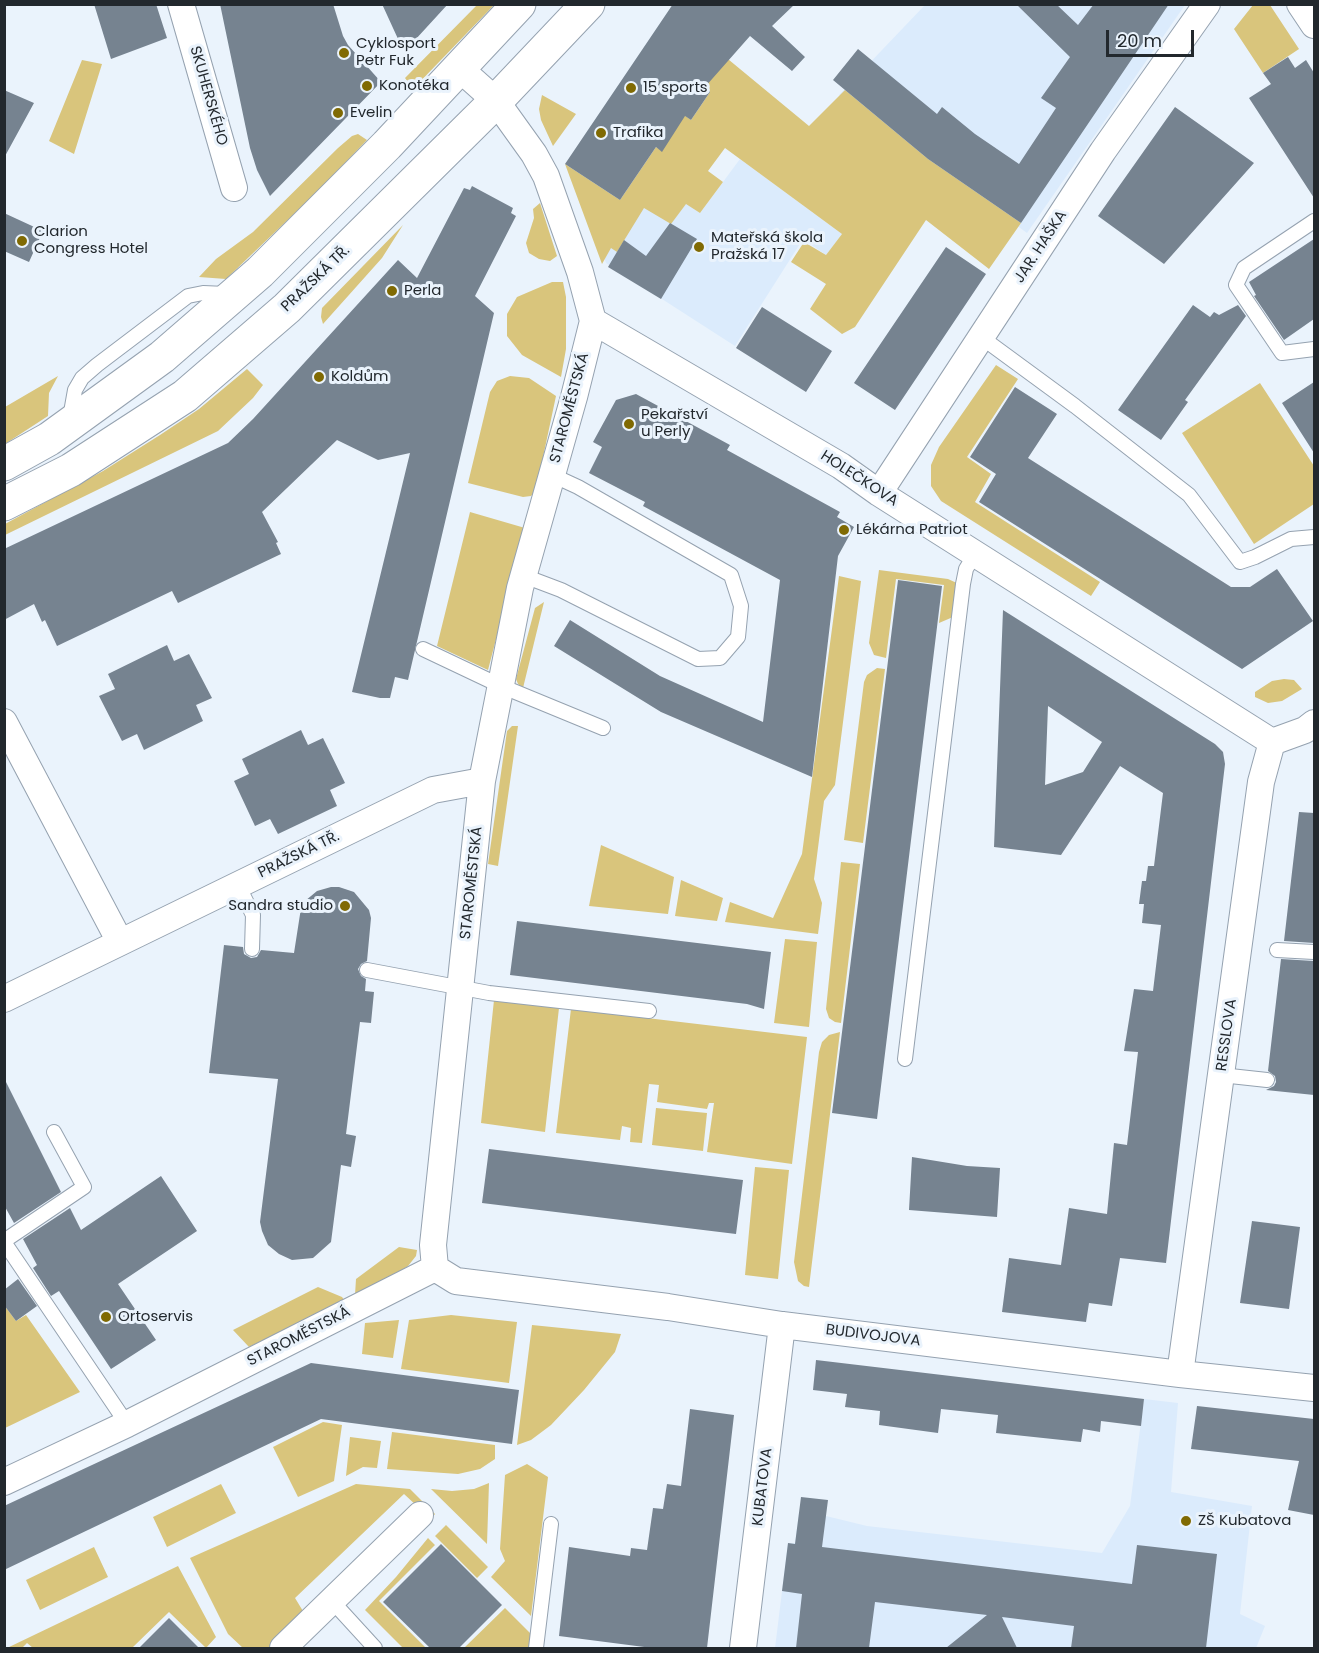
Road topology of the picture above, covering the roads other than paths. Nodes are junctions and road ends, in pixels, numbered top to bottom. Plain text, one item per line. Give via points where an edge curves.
1 (181, 4) edge
2 (519, 4) edge
3 (588, 4) edge
4 (1207, 4) edge
5 (1300, 4) edge
6 (1314, 25) edge
7 (459, 68) junction
8 (496, 101) junction
9 (234, 188) dead end
10 (1314, 221) edge
11 (593, 321) junction
12 (981, 338) junction
13 (1314, 349) edge
14 (4, 464) edge
15 (552, 475) junction
16 (879, 493) junction
17 (4, 504) edge
18 (1314, 537) edge
19 (975, 554) junction
20 (524, 576) junction
21 (423, 649) dead end
22 (501, 686) junction
23 (4, 722) edge
24 (1314, 723) edge
25 (603, 728) dead end
26 (1272, 742) junction
27 (482, 781) junction
28 (238, 885) junction
29 (120, 942) junction
30 (252, 948) dead end
31 (1277, 950) dead end
32 (1314, 952) edge
33 (367, 969) dead end
34 (460, 988) junction
35 (4, 999) edge
36 (649, 1011) dead end
37 (905, 1059) dead end
38 (1221, 1075) junction
39 (1267, 1080) dead end
40 (54, 1132) dead end
41 (4, 1242) edge
42 (435, 1268) junction
43 (782, 1325) junction
44 (1180, 1374) junction
45 (1314, 1388) edge
46 (127, 1424) junction
47 (4, 1482) edge
48 (420, 1515) dead end
49 (551, 1524) dead end
50 (332, 1601) junction
51 (283, 1648) edge
52 (375, 1648) edge
53 (536, 1648) edge
54 (743, 1648) edge

1 - 9 street, SKUHERSKÉHO
2 - 7 street
3 - 8 street, PRAŽSKÁ TŘ.
4 - 12 street, JAR. HAŠKA via 1103,151
5 - 6 street
7 - 8 street
7 - 14 street via 260,272 162,357 49,439
8 - 11 street via 546,176
8 - 17 street, PRAŽSKÁ TŘ. via 287,308 184,396 71,470
10 - 13 lane via 1244,268 1236,285 1282,353
11 - 15 street, STAROMĚSTSKÁ
11 - 16 street, HOLEČKOVA via 833,461
12 - 16 street, JAR. HAŠKA
12 - 18 lane via 1189,495 1240,562 1291,539
15 - 20 street, STAROMĚSTSKÁ
15 - 20 lane via 730,575 741,606 738,637 720,658 698,659 561,590
16 - 19 street, HOLEČKOVA
19 - 26 street, HOLEČKOVA
19 - 37 lane via 963,584
20 - 22 street, STAROMĚSTSKÁ
21 - 22 lane
22 - 25 lane
22 - 27 street, STAROMĚSTSKÁ
23 - 29 street
24 - 26 street
26 - 38 street, RESSLOVA via 1261,782
27 - 28 street, PRAŽSKÁ TŘ. via 433,790
27 - 34 street, STAROMĚSTSKÁ
28 - 29 street, PRAŽSKÁ TŘ.
28 - 30 lane via 253,915
29 - 35 street, PRAŽSKÁ TŘ.
31 - 32 lane
33 - 34 lane
34 - 36 lane
34 - 42 street, STAROMĚSTSKÁ via 433,1245
38 - 39 lane
38 - 44 street, RESSLOVA
40 - 41 lane via 84,1187
41 - 46 lane
42 - 43 street, BUDIVOJOVA via 456,1281
42 - 46 street, STAROMĚSTSKÁ
43 - 44 street, BUDIVOJOVA
43 - 54 street, KUBATOVA
44 - 45 street, BUDIVOJOVA
46 - 47 street, STAROMĚSTSKÁ
48 - 50 street
49 - 53 lane
50 - 51 street
50 - 52 lane

